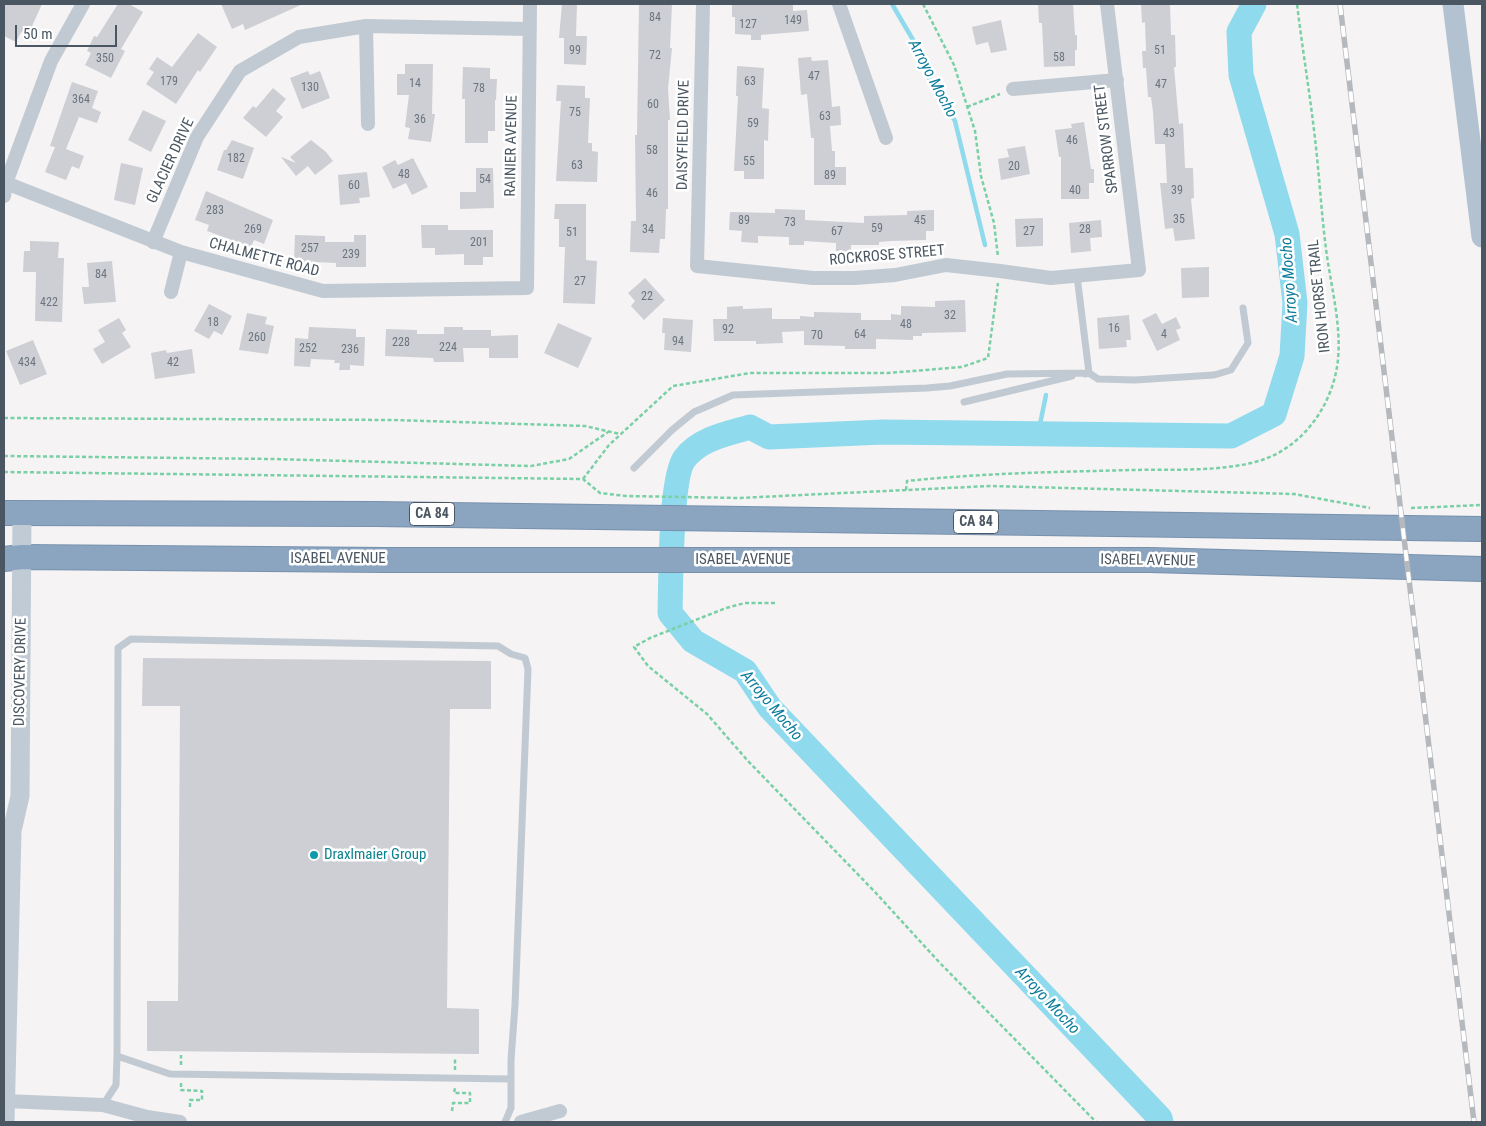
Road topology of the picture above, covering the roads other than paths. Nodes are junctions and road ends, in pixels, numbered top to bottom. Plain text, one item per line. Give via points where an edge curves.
1 (83, 4) edge
2 (530, 4) edge
3 (703, 4) edge
4 (839, 4) edge
5 (1107, 4) edge
6 (1453, 4) edge
7 (366, 26) junction
8 (530, 29) junction
9 (1117, 80) junction
10 (1013, 89) road end
11 (368, 124) dead end
12 (886, 138) dead end
13 (5, 190) edge
14 (1482, 237) edge
15 (153, 242) junction
16 (181, 252) junction
17 (697, 266) joint
18 (1139, 270) joint
19 (1076, 276) junction
20 (527, 288) joint
21 (172, 292) dead end
22 (1243, 308) dead end
23 (1089, 373) junction
24 (964, 402) dead end
25 (634, 468) dead end
26 (13, 513) edge
27 (1482, 529) edge
28 (13, 558) edge
29 (1482, 569) edge
30 (4, 810) edge
31 (12, 830) junction
32 (117, 1056) junction
33 (511, 1079) junction
34 (5, 1101) edge
35 (103, 1105) junction
36 (560, 1110) dead end
37 (5, 1122) edge
38 (180, 1122) edge
39 (505, 1122) edge
40 (521, 1122) edge

1 - 13 street via 51,61
2 - 8 street, RAINIER AVENUE
3 - 17 street, DAISYFIELD DRIVE
4 - 12 street
5 - 9 street, SPARROW STREET
6 - 14 main road
7 - 8 street, GLACIER DRIVE
7 - 11 street
7 - 15 street, GLACIER DRIVE via 299,37 240,70 197,136
8 - 20 street, RAINIER AVENUE
9 - 10 street
9 - 18 street, SPARROW STREET
13 - 15 street, CHALMETTE ROAD
15 - 16 street, CHALMETTE ROAD
16 - 20 street, CHALMETTE ROAD via 323,291
16 - 21 street
17 - 19 street, ROCKROSE STREET via 812,278 871,277 946,266 1051,278
18 - 19 street, ROCKROSE STREET
19 - 23 lane
22 - 23 lane via 1248,343 1231,370 1214,375 1135,380 1098,379
23 - 24 lane
23 - 25 lane via 1006,374 928,388 733,395 694,412
26 - 27 highway, CA 84 via 375,514 627,507
26 - 28 street, DISCOVERY DRIVE
28 - 29 highway, ISABEL AVENUE via 1150,560
28 - 31 street, DISCOVERY DRIVE via 20,796
30 - 31 street, DISCOVERY DRIVE
31 - 34 street, DISCOVERY DRIVE
32 - 33 lane via 170,1074
32 - 33 lane via 118,648 131,639 498,646 525,658 528,669
32 - 35 lane via 116,1085
33 - 39 lane via 511,1108
34 - 35 street
34 - 37 street, DISCOVERY DRIVE
35 - 38 street
36 - 40 street

